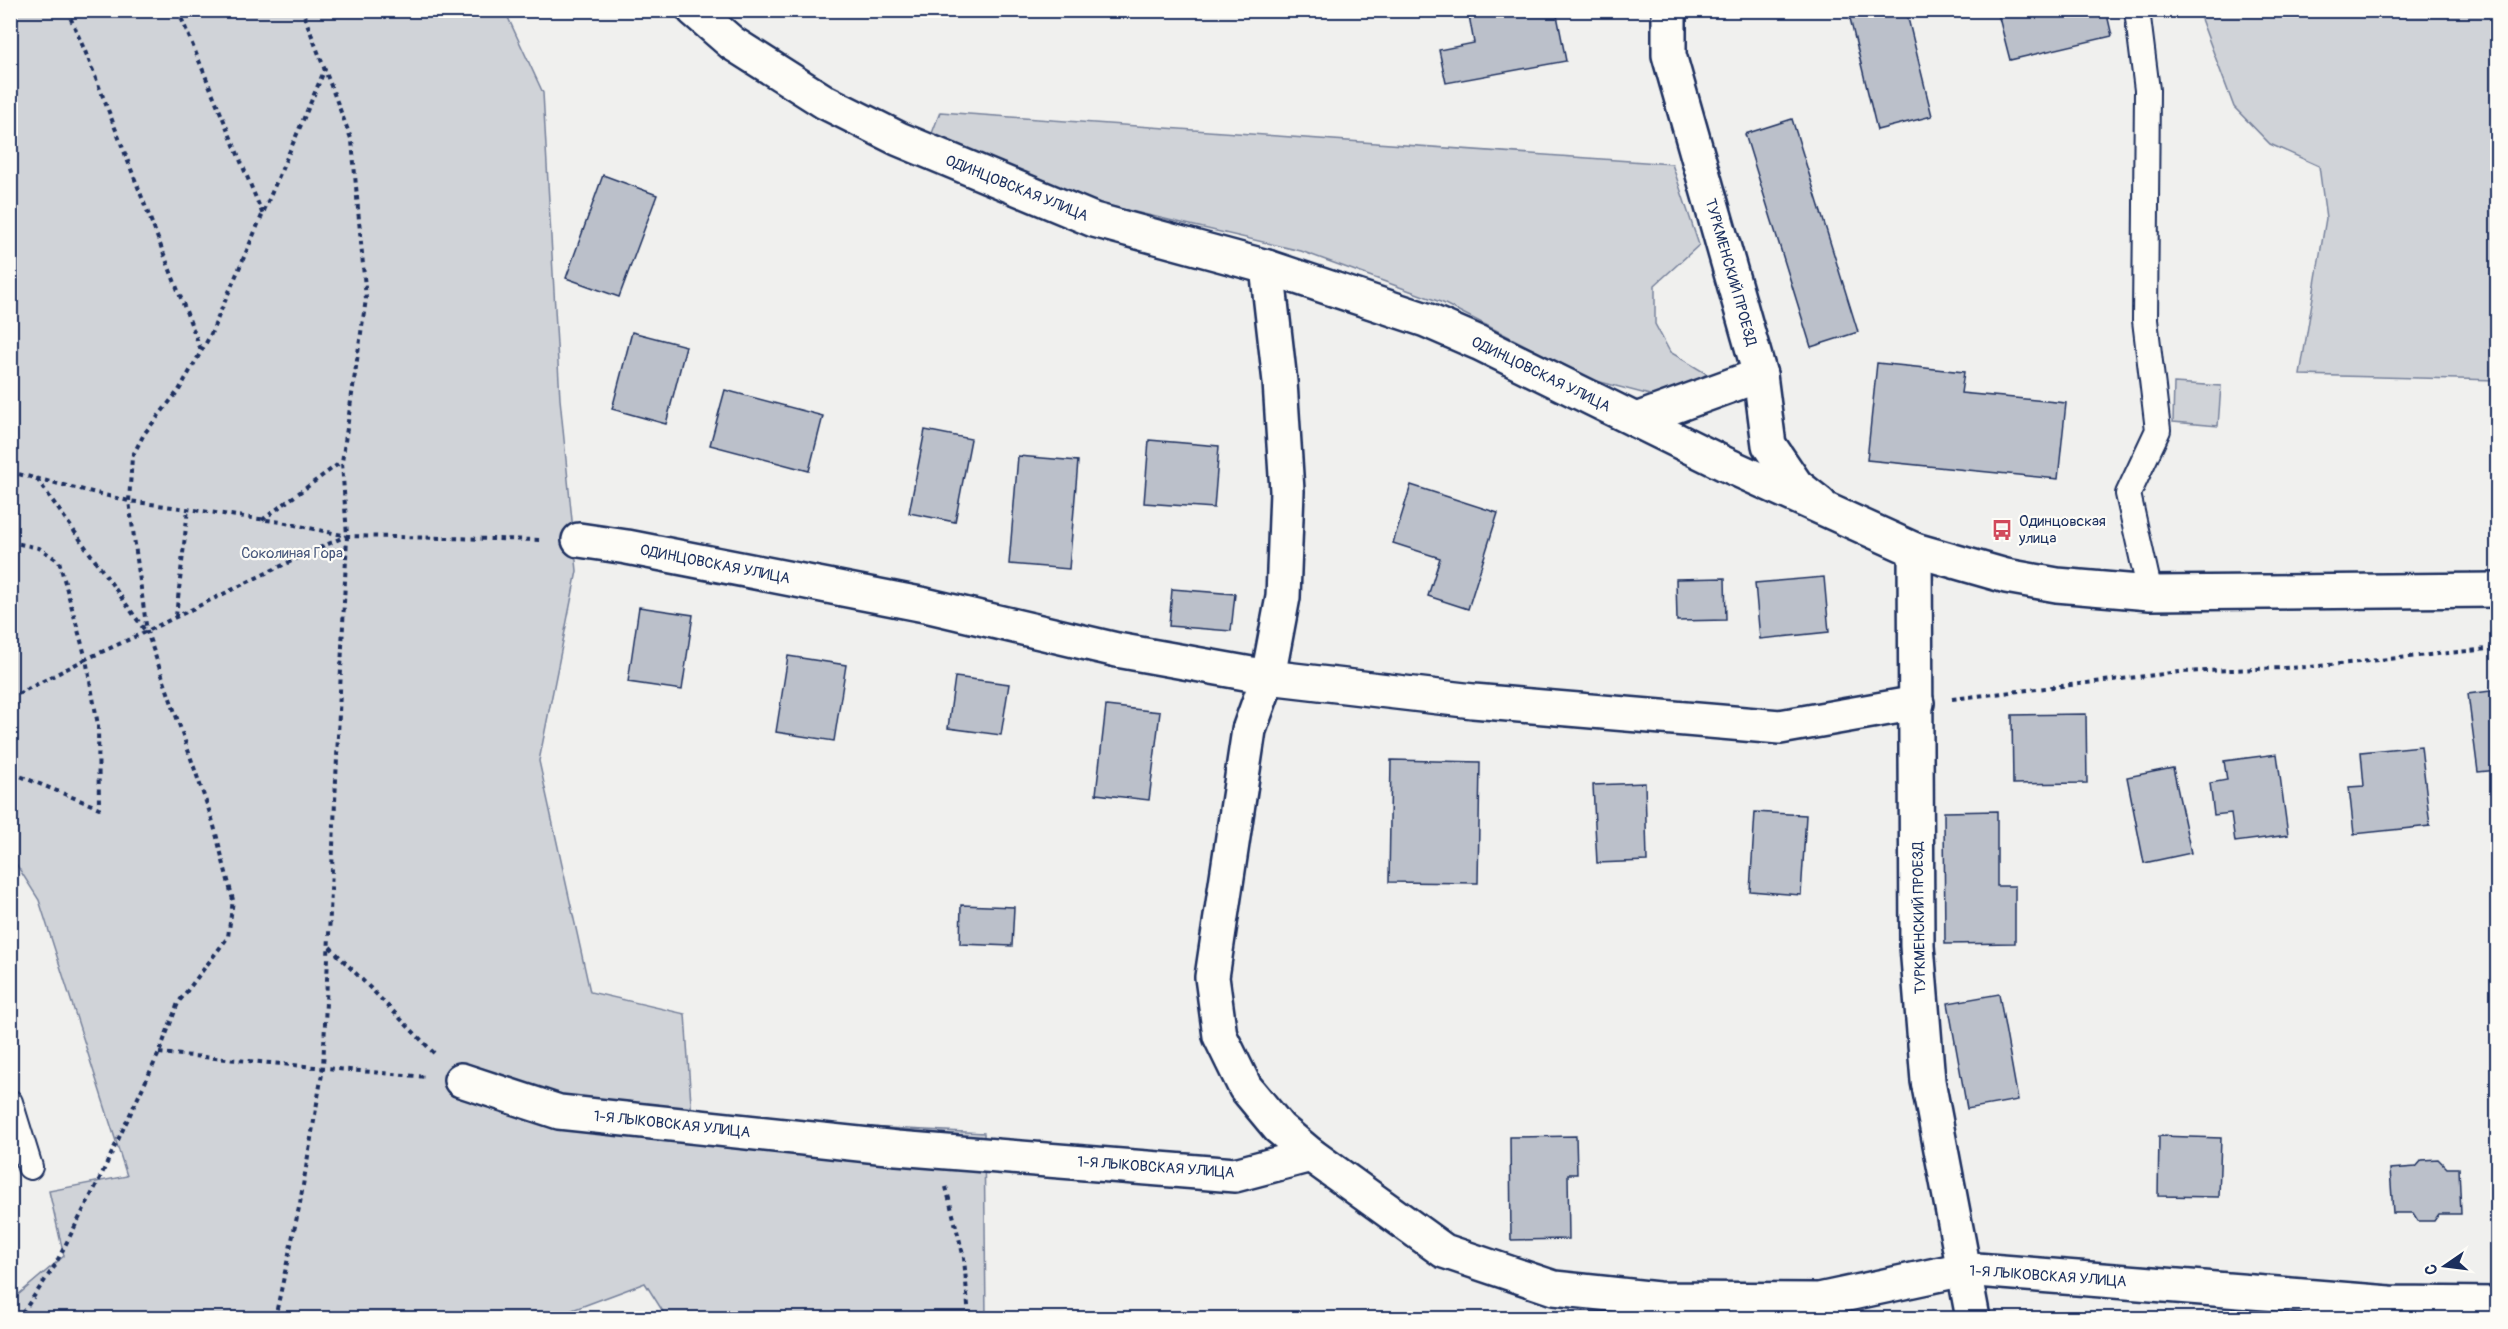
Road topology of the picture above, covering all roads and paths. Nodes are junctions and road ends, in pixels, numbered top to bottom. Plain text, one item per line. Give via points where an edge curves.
1 (67, 10) edge
2 (178, 10) edge
3 (302, 10) edge
4 (694, 10) edge
5 (1669, 10) edge
6 (2137, 10) edge
7 (325, 69) junction
8 (263, 215) junction
9 (1267, 267) junction
10 (202, 351) junction
11 (1760, 375) junction
12 (1636, 420) junction
13 (342, 462) junction
14 (10, 472) edge
15 (36, 478) junction
16 (129, 501) junction
17 (188, 509) junction
18 (1831, 513) junction
19 (262, 520) junction
20 (347, 536) junction
21 (579, 540) joint
22 (10, 542) edge
23 (1915, 550) junction
24 (2498, 590) edge
25 (2150, 593) junction
26 (176, 617) junction
27 (147, 632) junction
28 (2498, 648) edge
29 (86, 659) junction
30 (1268, 677) junction
31 (10, 698) edge
32 (1917, 703) junction
33 (10, 772) edge
34 (330, 947) junction
35 (159, 1053) junction
36 (323, 1068) junction
37 (461, 1080) junction
38 (10, 1102) edge
39 (937, 1151) junction
40 (1311, 1155) junction
41 (30, 1167) dead end
42 (1964, 1269) junction
43 (2498, 1304) edge
44 (16, 1318) edge
45 (275, 1318) edge
46 (969, 1318) edge
47 (1973, 1318) edge

1 - 10 path
2 - 8 path
3 - 7 path
4 - 9 street, ОДИНЦОВСКАЯ УЛИЦА via 732,43 816,96 899,139 1094,220
5 - 11 street, ТУРКМЕНСКИЙ ПРОЕЗД via 1669,55
6 - 25 lane via 2147,90 2145,320 2158,430 2128,494
7 - 8 path
7 - 13 path via 352,141 366,299
8 - 10 path
9 - 12 street, ОДИНЦОВСКАЯ УЛИЦА via 1426,320
9 - 30 street via 1287,490 1283,597
10 - 16 path via 132,457
11 - 12 street
11 - 18 street, ТУРКМЕНСКИЙ ПРОЕЗД via 1769,445 1796,485
12 - 18 street, ОДИНЦОВСКАЯ УЛИЦА
13 - 19 path
13 - 20 path
14 - 15 path
15 - 16 path
15 - 27 path
16 - 17 path
16 - 27 path
17 - 19 path
17 - 26 path
18 - 23 street, ОДИНЦОВСКАЯ УЛИЦА
19 - 20 path
20 - 21 path
20 - 26 path
20 - 34 path
21 - 30 street, ОДИНЦОВСКАЯ УЛИЦА via 925,605 1117,650
22 - 29 path via 39,548 58,561
23 - 25 street, ОДИНЦОВСКАЯ УЛИЦА via 2007,576 2057,585
23 - 32 street, ТУРКМЕНСКИЙ ПРОЕЗД
24 - 25 street, ОДИНЦОВСКАЯ УЛИЦА
26 - 27 path
27 - 29 path
27 - 35 path via 213,822 233,900 228,937 178,1003
28 - 32 path via 2309,667 2180,672
29 - 31 path
29 - 33 path via 98,725 99,808
30 - 32 street, ОДИНЦОВСКАЯ УЛИЦА via 1473,701 1780,727
30 - 40 street via 1249,730 1212,977 1220,1036 1245,1087 1280,1128
32 - 42 street, ТУРКМЕНСКИЙ ПРОЕЗД via 1917,946 1927,1069
34 - 36 path
34 - 37 path
35 - 36 path
35 - 44 path via 54,1267
36 - 37 path
36 - 45 path
37 - 39 street, 1-Я ЛЫКОВСКАЯ УЛИЦА via 560,1112
38 - 41 lane
39 - 40 street, 1-Я ЛЫКОВСКАЯ УЛИЦА via 1235,1175
39 - 46 path via 964,1258
40 - 42 street, 1-Я ЛЫКОВСКАЯ УЛИЦА via 1444,1251 1554,1288 1658,1299 1820,1300
42 - 43 street, 1-Я ЛЫКОВСКАЯ УЛИЦА via 2390,1303
42 - 47 street, ТУРКМЕНСКИЙ ПРОЕЗД

